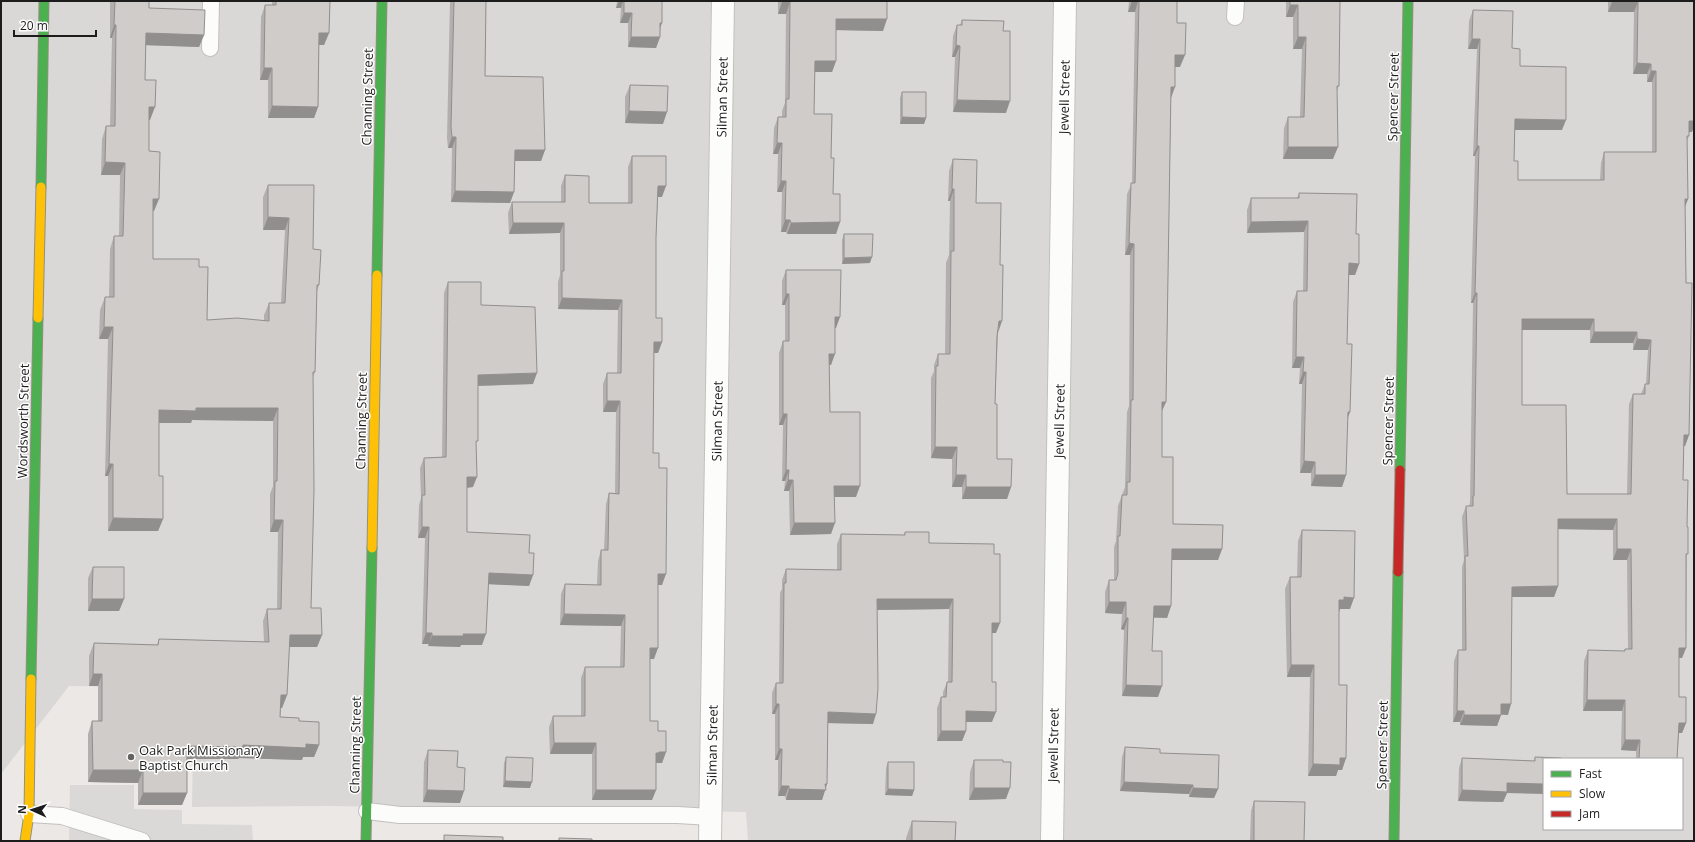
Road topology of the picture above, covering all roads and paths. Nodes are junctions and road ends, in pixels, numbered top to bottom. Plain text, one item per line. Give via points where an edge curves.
1 (44, 1) edge
2 (211, 1) edge
3 (382, 1) edge
4 (723, 1) edge
5 (1066, 1) edge
6 (1236, 1) edge
7 (1408, 1) edge
8 (1235, 17) dead end
9 (210, 48) dead end
10 (367, 811) junction
11 (29, 814) junction
12 (710, 817) junction
13 (25, 841) edge
14 (142, 841) edge
15 (366, 841) edge
16 (710, 841) edge
17 (1052, 841) edge
18 (1394, 841) edge

1 - 11 street, Wordsworth Street
2 - 9 lane
3 - 10 street, Channing Street
4 - 12 street, Silman Street
5 - 17 street, Jewell Street
6 - 8 lane
7 - 18 street, Spencer Street
10 - 12 lane via 400,814
10 - 15 street, Channing Street
11 - 13 street, Wordsworth Street
11 - 14 lane via 62,816
12 - 16 street, Silman Street

